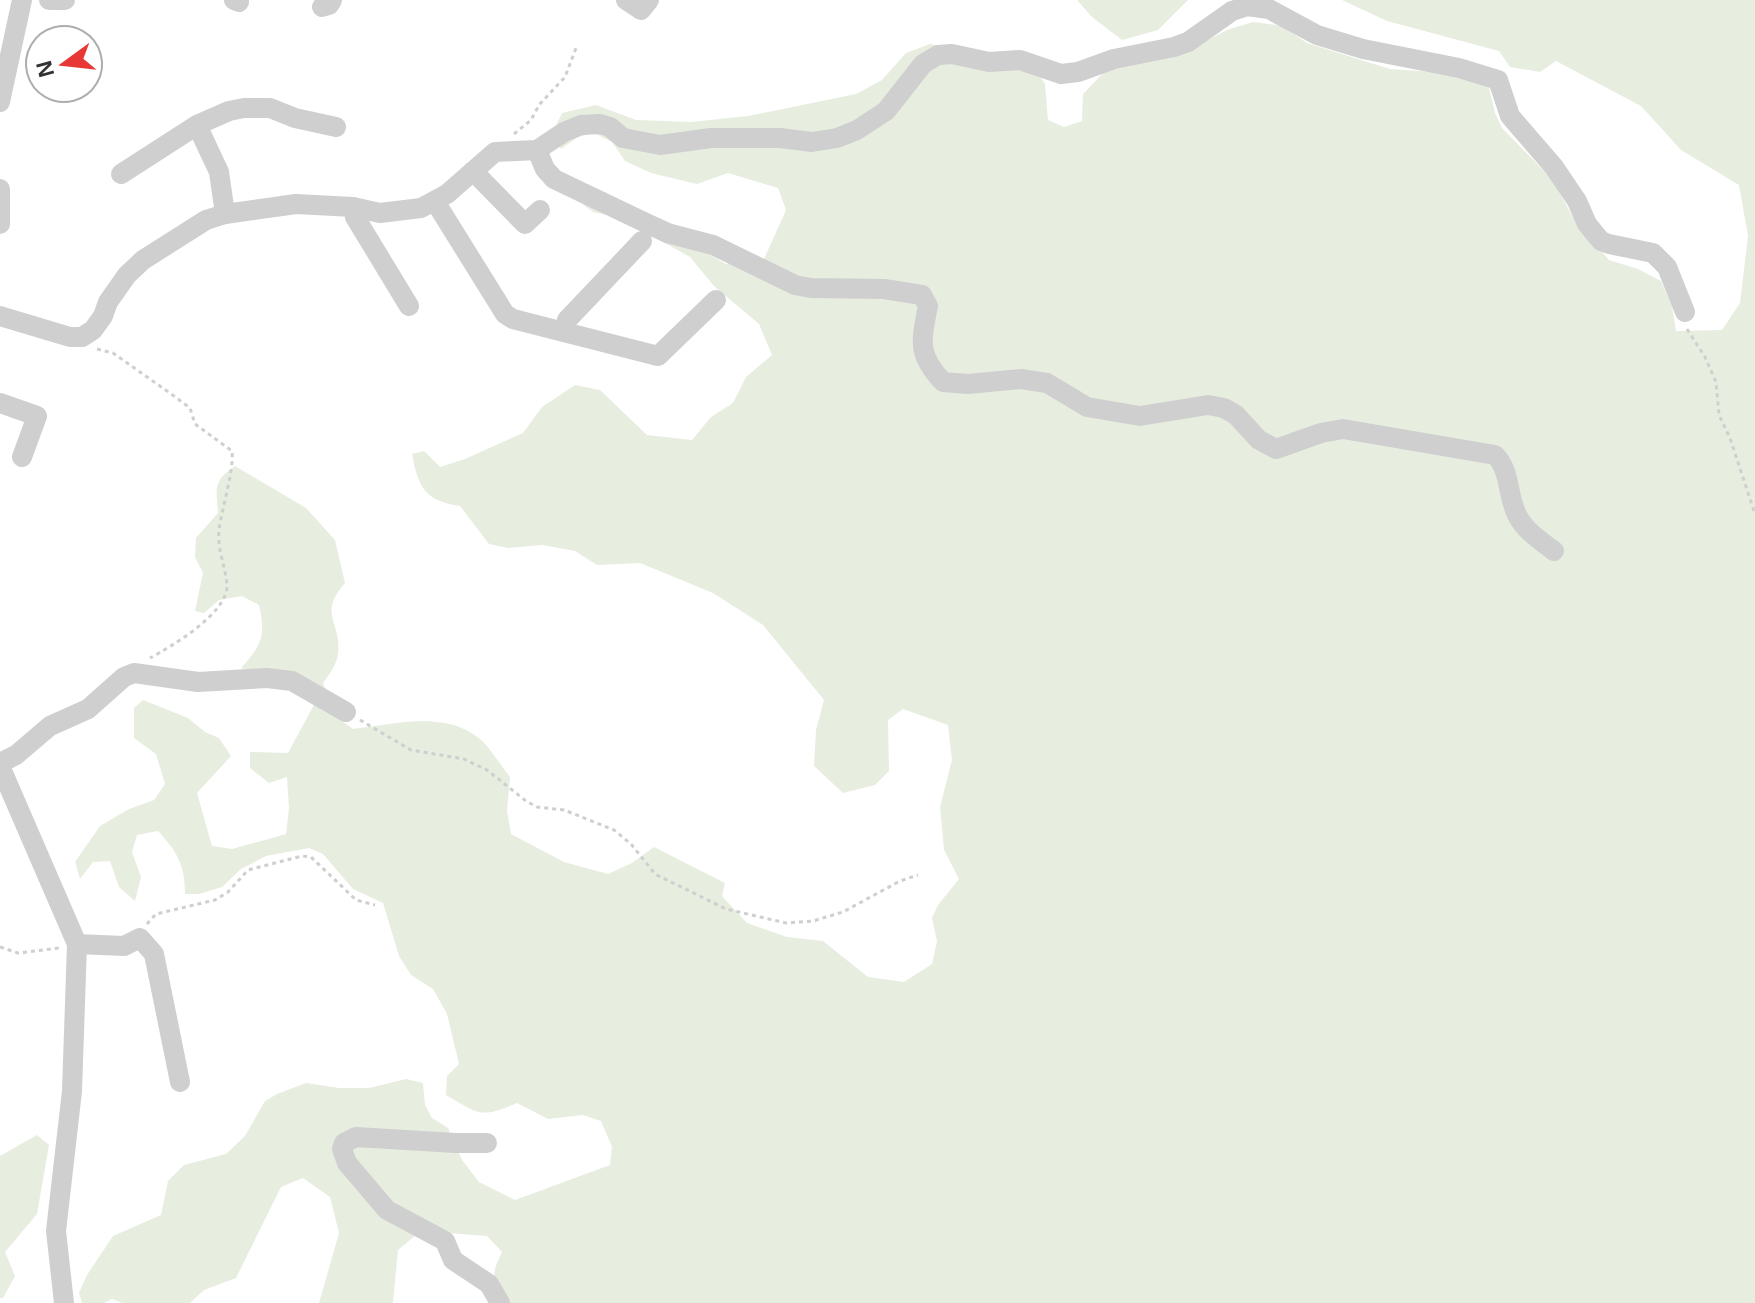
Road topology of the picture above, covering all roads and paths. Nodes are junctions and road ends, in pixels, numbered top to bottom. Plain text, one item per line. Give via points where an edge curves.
1 (22, 0) edge
2 (49, 0) edge
3 (65, 0) edge
4 (626, 0) edge
5 (649, 0) edge
6 (576, 48) dead end
7 (4, 66) edge
8 (0, 102) edge
9 (197, 125) junction
10 (336, 127) dead end
11 (537, 150) junction
12 (495, 152) junction
13 (473, 171) junction
14 (121, 174) dead end
15 (0, 189) edge
16 (436, 203) junction
17 (353, 207) junction
18 (540, 210) dead end
19 (225, 214) junction
20 (0, 224) edge
21 (642, 241) dead end
22 (716, 300) dead end
23 (409, 306) dead end
24 (1685, 312) joint
25 (0, 316) edge
26 (564, 332) junction
27 (82, 337) junction
28 (0, 403) edge
29 (22, 457) dead end
30 (1755, 514) edge
31 (1554, 551) dead end
32 (139, 673) junction
33 (346, 712) joint
34 (0, 764) edge
35 (918, 875) dead end
36 (375, 905) dead end
37 (140, 938) junction
38 (77, 944) junction
39 (0, 947) edge
40 (180, 1082) dead end
41 (487, 1143) dead end
42 (64, 1303) edge
43 (500, 1303) edge

1 - 7 street
2 - 3 street
4 - 5 street via 641,10
6 - 12 path via 565,77 531,120
7 - 8 street
9 - 10 street via 229,111 270,108
9 - 14 street
9 - 19 street via 219,172
11 - 12 street
11 - 24 street via 564,132 600,124 623,138 660,145 711,138 837,138 886,111 923,64 938,55 1020,60 1061,74 1078,72 1188,42 1247,6 1269,9 1317,35 1498,80 1510,116 1554,167 1587,224 1601,241 1653,253 1667,267
11 - 31 street via 554,179 795,285 922,295 928,306 924,357 943,382 1047,383 1087,407 1140,416 1208,405 1224,408 1276,449 1343,429 1495,455 1503,463 1517,515
12 - 13 street
13 - 16 street
13 - 18 street via 525,224
15 - 20 street
16 - 17 street via 380,213
16 - 26 street via 505,314
17 - 19 street via 296,204
17 - 23 street
19 - 27 street via 206,220 143,260 127,275 93,330
21 - 26 street via 567,320
22 - 26 street via 658,356
24 - 30 path via 1687,333 1716,382 1719,415
25 - 27 street
27 - 32 path via 85,344 113,353 190,408 195,424 232,451 218,534 228,587 224,600 173,645 145,660
28 - 29 street via 37,416
32 - 33 street via 198,682 292,681
32 - 34 street via 124,677 88,709 50,726
33 - 35 path via 411,750 464,759 487,770 537,807 564,810 614,830 655,874 726,909 786,923 813,921
34 - 38 street
36 - 37 path via 356,900 311,857 302,856 248,870 215,900 156,914
37 - 38 street via 124,946
37 - 40 street via 154,954
38 - 39 path via 35,953
38 - 42 street via 72,1091 56,1231
41 - 43 street via 356,1137 342,1149 347,1163 387,1210 445,1241 453,1260 489,1284

